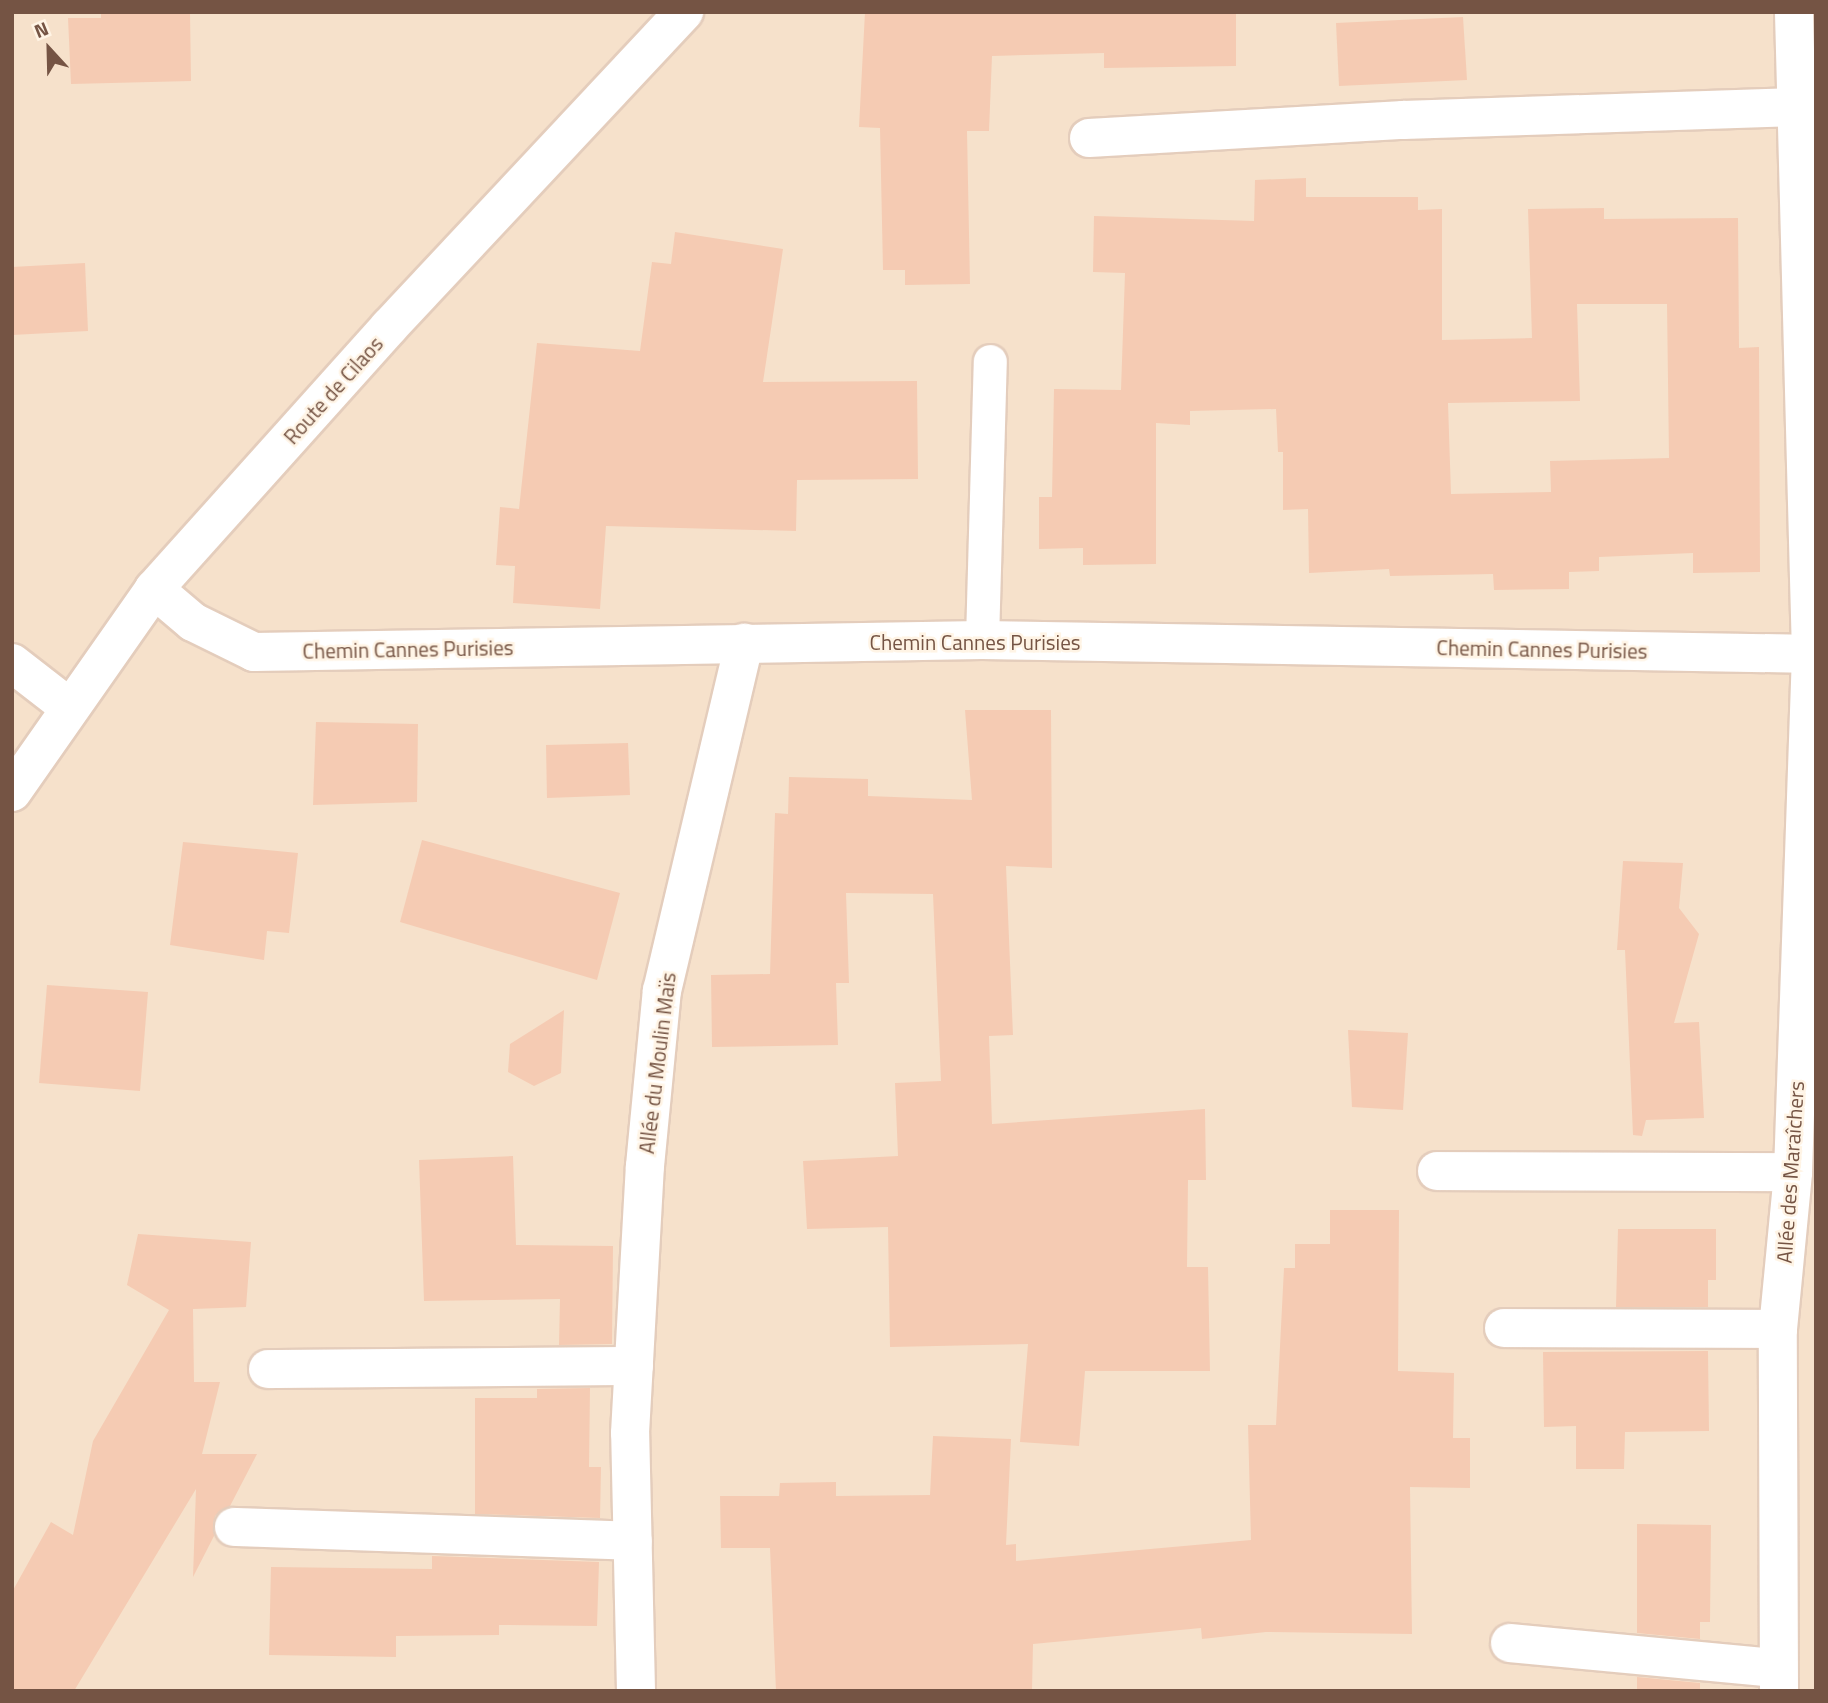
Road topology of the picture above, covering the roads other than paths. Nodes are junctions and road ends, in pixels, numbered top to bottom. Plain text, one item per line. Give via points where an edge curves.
1 (1794, 12) edge
2 (682, 13) edge
3 (1797, 107) junction
4 (1088, 138) dead end
5 (990, 361) dead end
6 (154, 589) junction
7 (982, 640) junction
8 (744, 643) junction
9 (1813, 654) edge
10 (12, 663) edge
11 (70, 708) junction
12 (12, 792) edge
13 (1437, 1171) dead end
14 (1793, 1172) junction
15 (1504, 1328) dead end
16 (1778, 1329) junction
17 (634, 1366) junction
18 (268, 1369) dead end
19 (234, 1527) dead end
20 (633, 1541) junction
21 (1510, 1643) dead end
22 (1777, 1679) edge
23 (635, 1691) edge

1 - 3 street, Allée des Maraîchers
2 - 6 street, Route de Cilaos via 389,327
3 - 4 street via 1403,120
3 - 9 street, Allée des Maraîchers
5 - 7 lane
6 - 8 street, Chemin Cannes Purisies via 193,622 254,652
6 - 11 street, Route de Cilaos
7 - 8 street, Chemin Cannes Purisies
7 - 9 street, Chemin Cannes Purisies
8 - 17 street, Allée du Moulin Maïs via 663,991 645,1166
9 - 14 street, Allée des Maraîchers
10 - 11 street
11 - 12 street, Route de Cilaos
13 - 14 street
14 - 16 street, Allée des Maraîchers
15 - 16 street
16 - 22 street, Allée des Maraîchers
17 - 18 street
17 - 20 street, Allée du Moulin Maïs
19 - 20 street
20 - 23 street, Allée du Moulin Maïs
21 - 22 street

